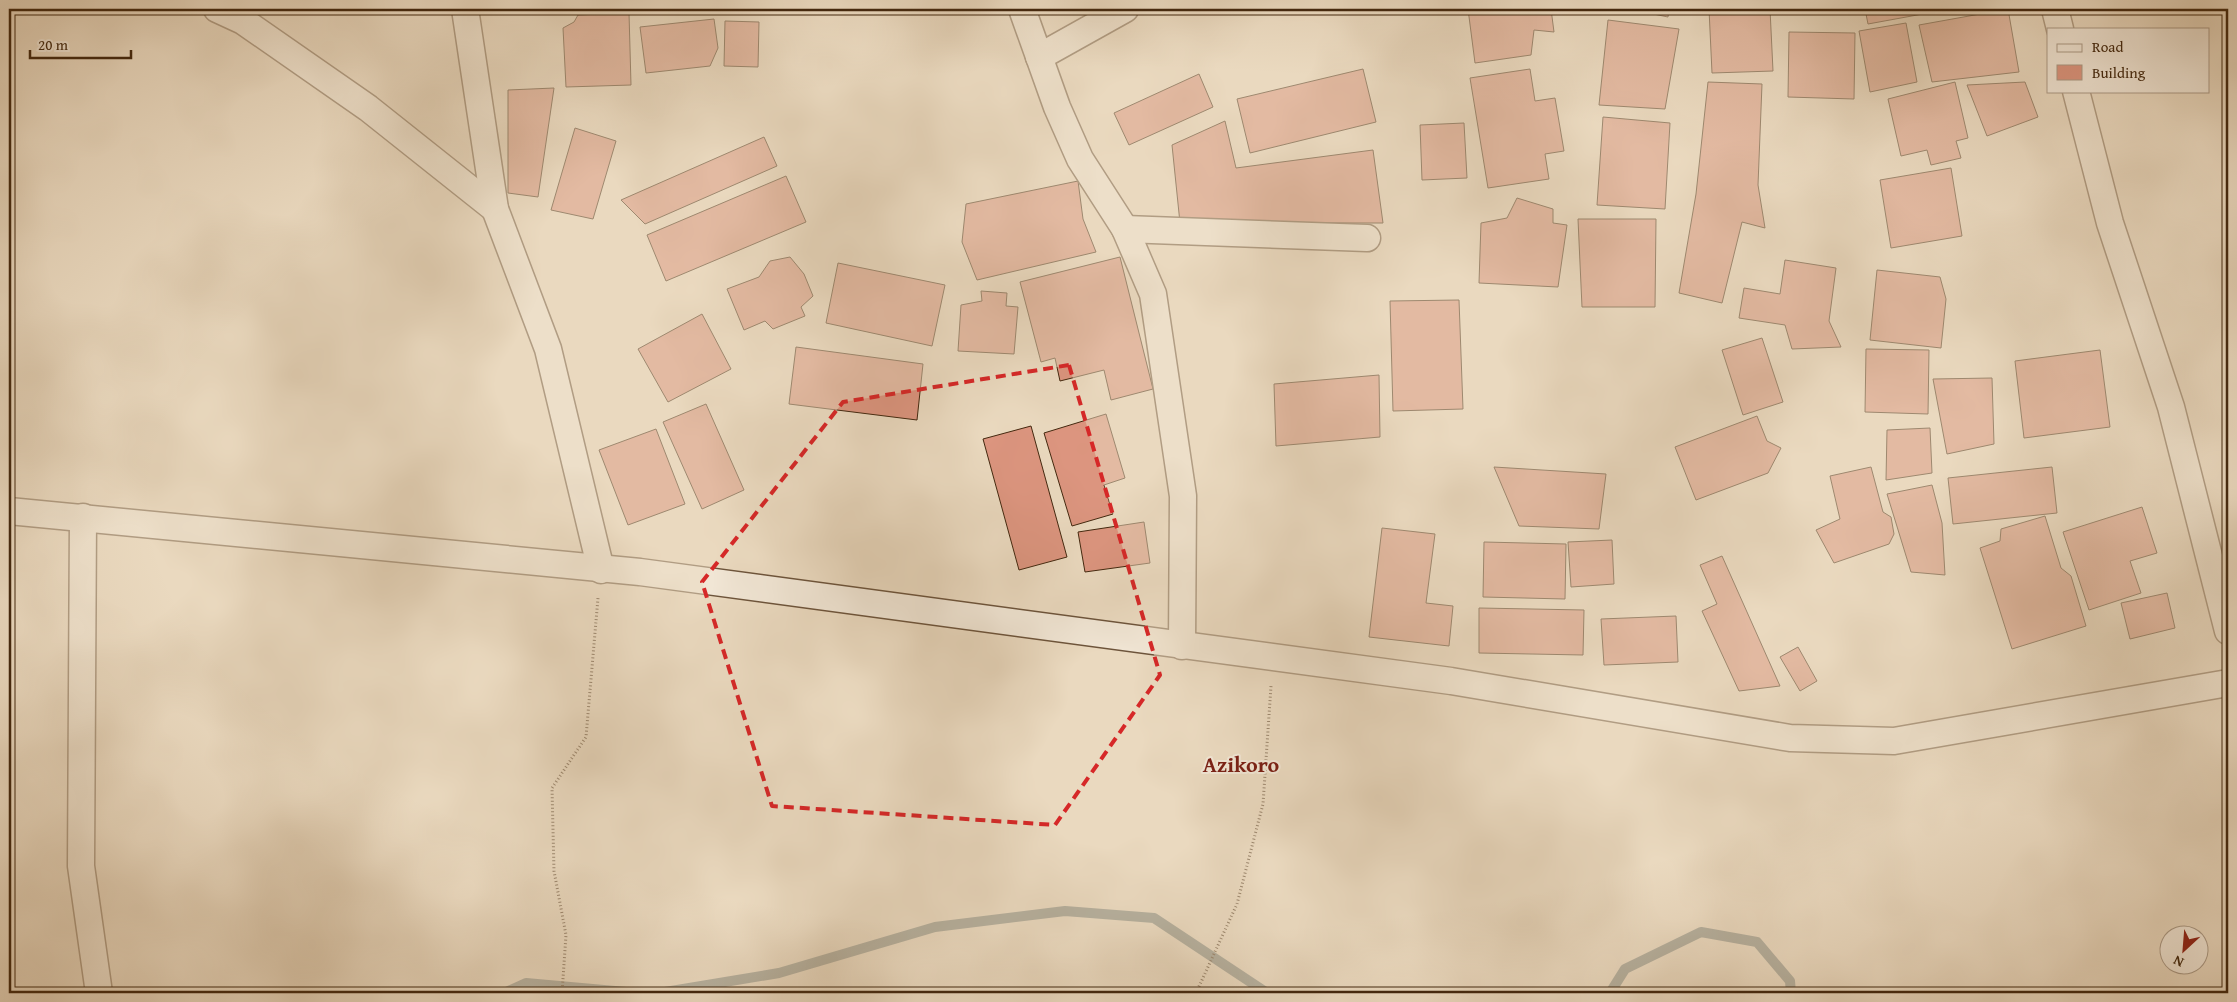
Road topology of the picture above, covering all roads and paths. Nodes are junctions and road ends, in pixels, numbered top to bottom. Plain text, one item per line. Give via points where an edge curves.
1 (217, 9) edge
2 (465, 9) edge
3 (1022, 9) edge
4 (1125, 9) edge
5 (2055, 9) edge
6 (2060, 28) edge
7 (1039, 56) junction
8 (2076, 92) edge
9 (495, 209) junction
10 (1125, 229) junction
11 (1367, 238) dead end
12 (9, 511) edge
13 (83, 517) junction
14 (601, 570) junction
15 (2228, 631) edge
16 (1182, 646) junction
17 (1273, 658) junction
18 (2228, 683) edge
19 (98, 993) edge
20 (562, 993) edge
21 (1196, 993) edge

1 - 9 street via 243,21 368,108
2 - 9 street
3 - 7 street
4 - 7 street
5 - 6 street
7 - 10 street via 1057,108 1080,159
8 - 15 street via 2110,223 2171,407
9 - 14 street via 548,349
10 - 11 street
10 - 16 street via 1153,294 1183,496
12 - 13 street
13 - 14 street
13 - 19 street via 81,866
14 - 16 street via 640,572
14 - 20 path via 586,737 552,788 554,871 566,936
16 - 17 street
17 - 18 street via 1451,681 1790,738 1884,741
17 - 21 path via 1263,804 1236,904

